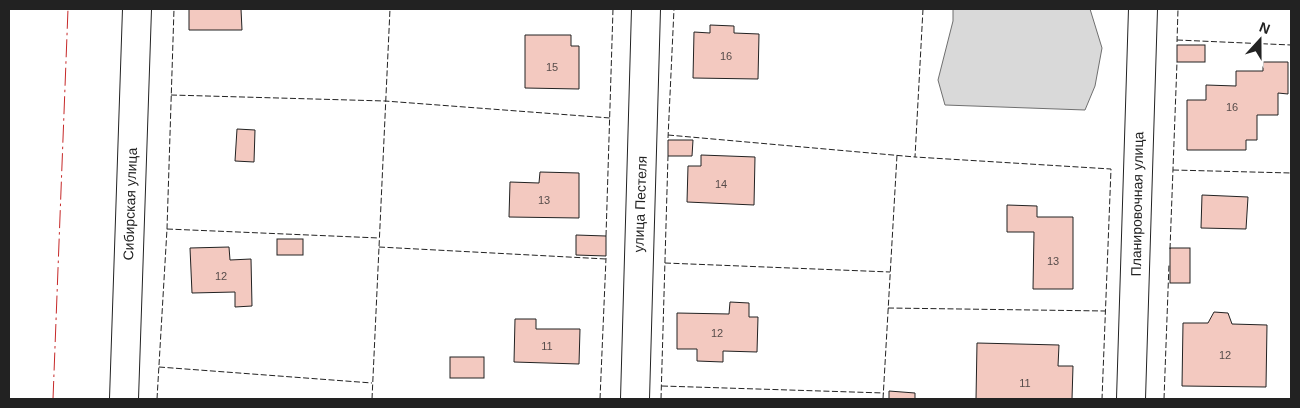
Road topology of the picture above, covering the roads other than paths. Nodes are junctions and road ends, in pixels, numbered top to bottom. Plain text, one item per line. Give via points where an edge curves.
1 (137, 9) edge
2 (646, 9) edge
3 (1143, 9) edge
4 (124, 399) edge
5 (635, 399) edge
6 (1132, 399) edge

1 - 4 street, Сибирская улица
2 - 5 street, улица Пестеля
3 - 6 street, Планировочная улица

